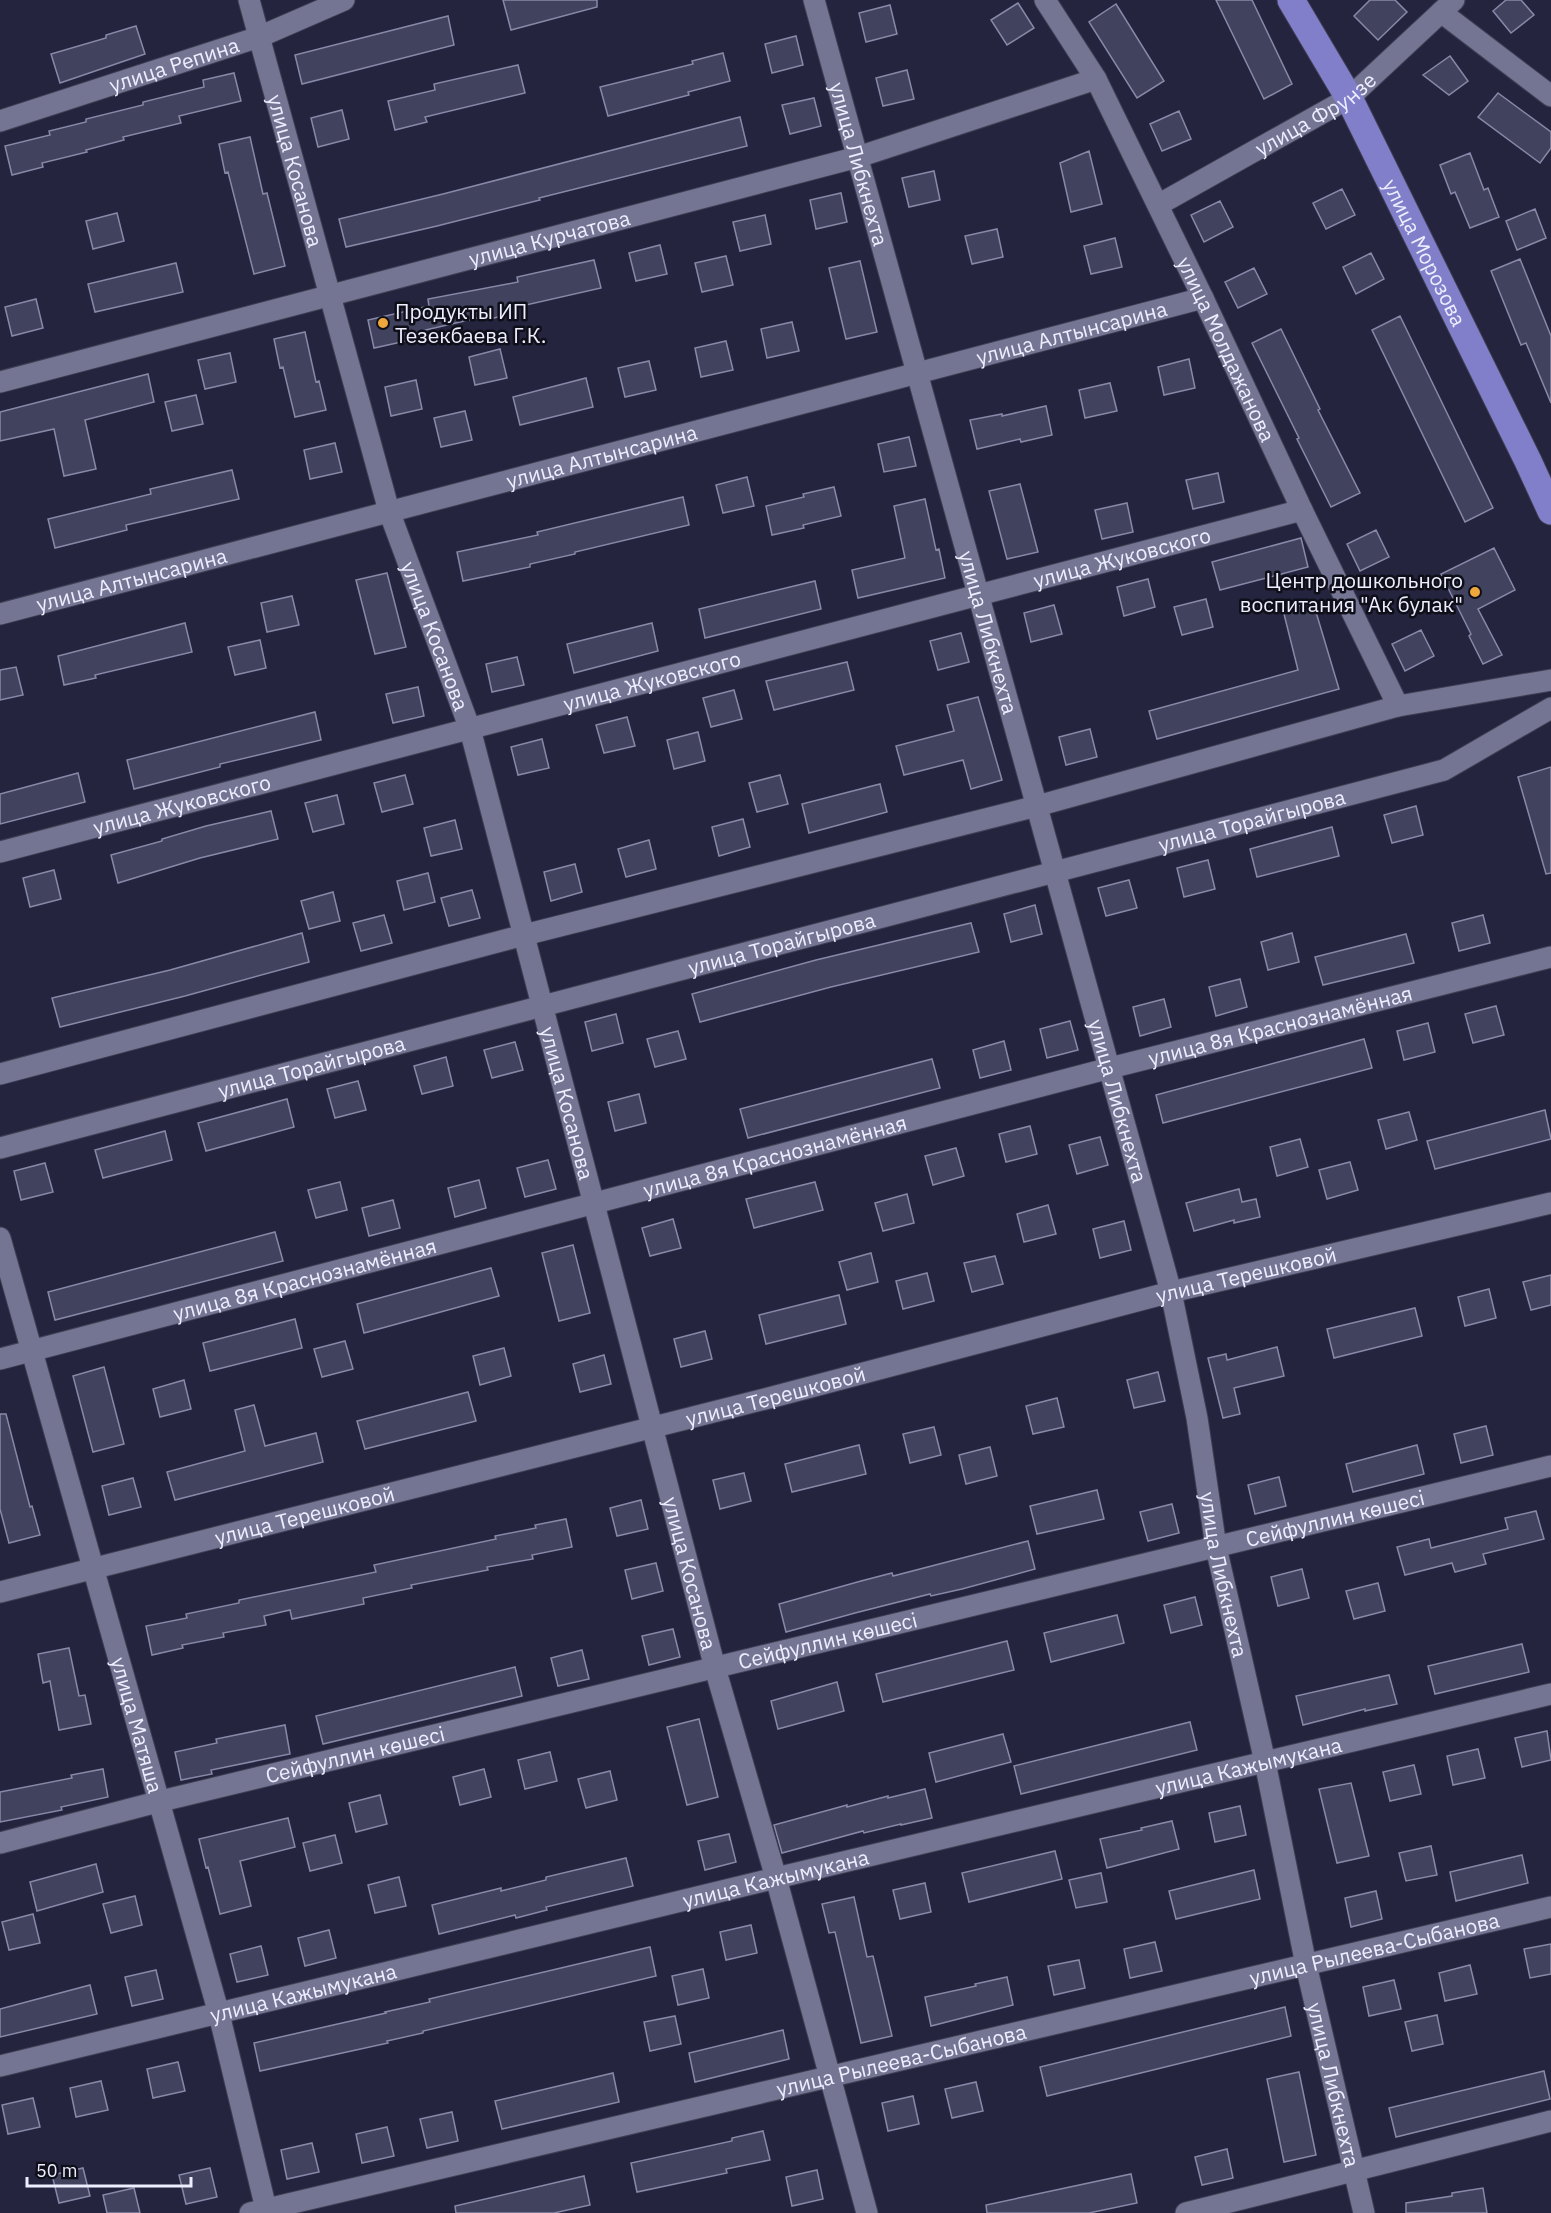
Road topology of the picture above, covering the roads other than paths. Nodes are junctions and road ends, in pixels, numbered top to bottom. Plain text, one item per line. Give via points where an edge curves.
1 (249, 0) edge
2 (344, 0) edge
3 (814, 0) edge
4 (1045, 0) edge
5 (1292, 0) edge
6 (1448, 6) edge
7 (259, 37) junction
8 (1096, 79) junction
9 (1551, 96) edge
10 (1349, 98) junction
11 (0, 121) edge
12 (858, 157) junction
13 (1158, 205) junction
14 (332, 294) junction
15 (1203, 298) junction
16 (919, 373) junction
17 (0, 382) edge
18 (1302, 510) junction
19 (389, 511) junction
20 (1551, 511) edge
21 (977, 596) junction
22 (0, 614) edge
23 (1551, 680) edge
24 (1398, 706) junction
25 (1551, 708) edge
26 (470, 729) junction
27 (1037, 806) junction
28 (0, 852) edge
29 (1055, 872) junction
30 (524, 935) junction
31 (1551, 957) edge
32 (542, 1005) junction
33 (1110, 1068) junction
34 (0, 1074) edge
35 (0, 1148) edge
36 (594, 1202) junction
37 (1551, 1203) edge
38 (0, 1238) edge
39 (1171, 1292) junction
40 (33, 1350) junction
41 (0, 1359) edge
42 (653, 1426) junction
43 (1551, 1466) edge
44 (1216, 1546) junction
45 (92, 1568) junction
46 (0, 1592) edge
47 (715, 1668) junction
48 (1551, 1694) edge
49 (1265, 1762) junction
50 (161, 1801) junction
51 (0, 1843) edge
52 (776, 1878) junction
53 (1551, 1907) edge
54 (1306, 1965) junction
55 (219, 2014) junction
56 (0, 2066) edge
57 (831, 2078) junction
58 (1551, 2121) edge
59 (1355, 2171) junction
60 (261, 2212) edge
61 (867, 2213) edge
62 (1186, 2213) edge
63 (1364, 2213) edge

1 - 7 street, улица Косанова
2 - 7 street, улица Репина
3 - 12 street, улица Либкнехта
4 - 8 street, улица Молдажанова
5 - 10 main road, улица Морозова
6 - 9 street
6 - 10 street, улица Фрунзе
7 - 11 street, улица Репина
7 - 14 street, улица Косанова
8 - 12 street, улица Курчатова
8 - 13 street, улица Молдажанова
10 - 13 street, улица Фрунзе
10 - 20 main road, улица Морозова
12 - 14 street, улица Курчатова
12 - 16 street, улица Либкнехта
13 - 15 street, улица Молдажанова
14 - 17 street, улица Курчатова
14 - 19 street, улица Косанова
15 - 16 street, улица Алтынсарина
15 - 18 street, улица Молдажанова
16 - 19 street, улица Алтынсарина
16 - 21 street, улица Либкнехта
18 - 21 street, улица Жуковского
18 - 24 street, улица Молдажанова
19 - 22 street, улица Алтынсарина
19 - 26 street, улица Косанова
21 - 26 street, улица Жуковского
21 - 27 street, улица Либкнехта
23 - 24 street
24 - 27 street
25 - 29 street, улица Торайгырова via 1444,770
26 - 28 street, улица Жуковского
26 - 30 street, улица Косанова
27 - 29 street, улица Либкнехта
27 - 30 street
29 - 32 street, улица Торайгырова
29 - 33 street, улица Либкнехта
30 - 32 street, улица Косанова
30 - 34 street
31 - 33 street, улица 8я Краснознамённая
32 - 35 street, улица Торайгырова
32 - 36 street, улица Косанова
33 - 36 street, улица 8я Краснознамённая
33 - 39 street, улица Либкнехта
36 - 40 street, улица 8я Краснознамённая
36 - 42 street, улица Косанова
37 - 39 street, улица Терешковой
38 - 40 street, улица Матяша
39 - 42 street, улица Терешковой
39 - 44 street, улица Либкнехта via 1197,1418
40 - 41 street, улица 8я Краснознамённая
40 - 45 street, улица Матяша
42 - 45 street, улица Терешковой
42 - 47 street, улица Косанова
43 - 44 street, Сейфуллин көшесі
44 - 47 street, Сейфуллин көшесі
44 - 49 street, улица Либкнехта
45 - 46 street, улица Терешковой
45 - 50 street, улица Матяша
47 - 50 street, Сейфуллин көшесі
47 - 52 street, улица Косанова
48 - 49 street, улица Кажымукана
49 - 52 street, улица Кажымукана
49 - 54 street, улица Либкнехта
50 - 51 street, Сейфуллин көшесі
50 - 55 street, улица Матяша
52 - 55 street, улица Кажымукана
52 - 57 street, улица Косанова
53 - 54 street, улица Рылеева-Сыбанова
54 - 57 street, улица Рылеева-Сыбанова
54 - 59 street, улица Либкнехта
55 - 56 street, улица Кажымукана
55 - 60 street, улица Матяша
57 - 60 street, улица Рылеева-Сыбанова
57 - 61 street, улица Косанова
58 - 59 street
59 - 62 street
59 - 63 street, улица Либкнехта

